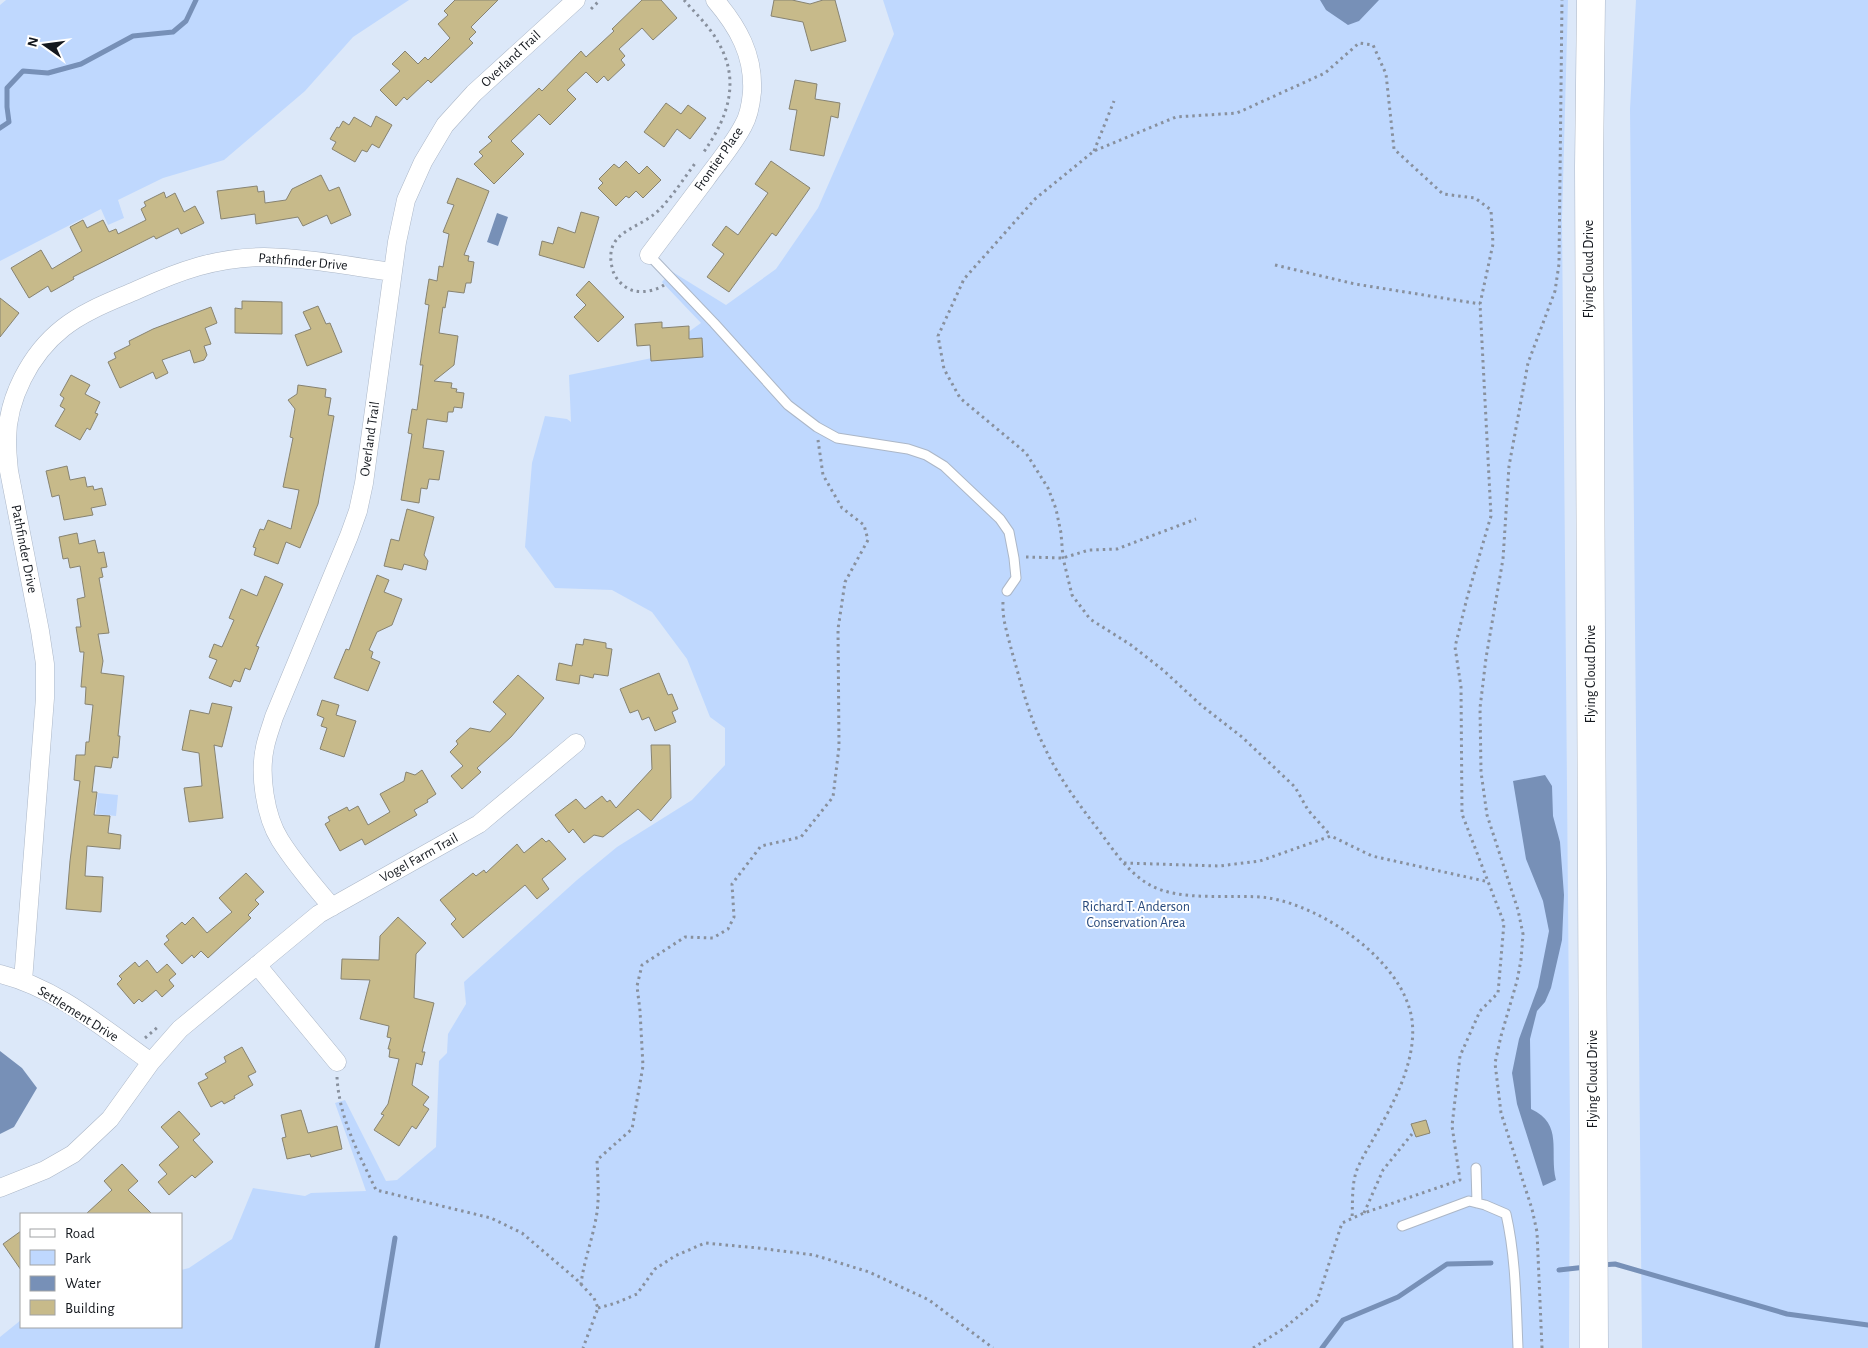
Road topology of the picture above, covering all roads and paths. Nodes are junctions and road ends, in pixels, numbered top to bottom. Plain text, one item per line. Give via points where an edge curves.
1 (576, 0) edge
2 (684, 0) edge
3 (715, 0) edge
4 (1562, 0) edge
5 (1591, 0) edge
6 (1114, 101) dead end
7 (1094, 151) junction
8 (649, 255) joint
9 (1276, 265) dead end
10 (392, 272) junction
11 (672, 280) junction
12 (1480, 304) junction
13 (816, 427) junction
14 (1196, 519) dead end
15 (1014, 558) junction
16 (1063, 558) junction
17 (1007, 591) joint
18 (576, 743) dead end
19 (1330, 836) junction
20 (1123, 862) junction
21 (1489, 882) junction
22 (332, 907) junction
23 (257, 965) junction
24 (0, 974) edge
25 (23, 981) junction
26 (151, 1062) junction
27 (337, 1062) joint
28 (1412, 1134) dead end
29 (1476, 1168) dead end
30 (0, 1188) edge
31 (1477, 1203) junction
32 (1364, 1213) junction
33 (1352, 1218) junction
34 (1402, 1226) dead end
35 (581, 1285) junction
36 (598, 1308) junction
37 (583, 1348) edge
38 (993, 1348) edge
39 (1253, 1348) edge
40 (1518, 1348) edge
41 (1542, 1348) edge
42 (1594, 1348) edge

1 - 10 street, Overland Trail via 474,93 445,125 406,200
2 - 11 path via 718,40 728,60 731,81 729,104 722,124 666,201 650,218 622,232 613,245 610,258 615,276 625,287 636,292 662,287
3 - 8 street, Frontier Place via 741,35 749,56 753,79 751,102 745,124 732,144
4 - 41 path via 1559,264 1555,291 1528,363 1509,466 1503,559 1480,708 1481,772 1487,815 1523,934 1517,981 1495,1063 1501,1113 1537,1232
5 - 42 main road, Flying Cloud Drive
6 - 7 path
7 - 12 path via 1176,117 1237,113 1325,73 1359,43 1373,45 1386,74 1394,150 1443,194 1475,198 1491,210 1492,244
7 - 16 path via 1035,199 964,279 938,336 944,369 960,398 1026,453 1048,488 1056,509
8 - 11 lane
9 - 12 path via 1355,284
10 - 22 street, Overland Trail via 358,511 274,717 265,747 263,779 268,809 279,838
10 - 25 street, Pathfinder Drive via 263,257 223,260 186,269 89,312 62,328 22,377 12,407 7,439 9,471 45,664
11 - 13 lane via 788,405
12 - 21 path via 1491,516 1455,647 1461,687 1462,814
13 - 15 lane via 837,438 908,449 944,466 1000,518 1008,532
13 - 35 path via 823,476 842,508 864,525 868,540 845,582 838,629 839,747 833,797 801,838 761,846 732,884 734,917 728,929 713,938 685,937 642,965 637,986 643,1066 632,1129 597,1160 599,1195 596,1222
14 - 16 path via 1118,549 1089,550
15 - 16 path
15 - 17 lane via 1016,578
16 - 19 path via 1072,595 1090,619 1138,650 1242,736 1296,787 1308,810
17 - 20 path via 1003,618 1043,745 1070,792
18 - 22 street, Vogel Farm Trail via 479,824
19 - 20 path via 1260,861 1220,866
19 - 21 path via 1372,856
20 - 33 path via 1150,885 1165,891 1268,898 1304,908 1344,930 1390,971 1402,990 1412,1020 1409,1061 1402,1082 1358,1167
21 - 32 path via 1504,923 1502,960 1498,993 1480,1011 1460,1056 1452,1126 1460,1180
22 - 23 street, Vogel Farm Trail
23 - 26 street, Vogel Farm Trail via 180,1029
23 - 27 street
24 - 25 street, Settlement Drive
25 - 26 street, Settlement Drive via 78,1011
26 - 30 street, Vogel Farm Trail via 110,1119 73,1154 45,1170
27 - 35 path via 342,1114 376,1190 492,1218 522,1233
28 - 32 path via 1383,1170
29 - 31 lane
31 - 34 lane via 1470,1201
31 - 40 lane via 1506,1214 1516,1277
32 - 33 path
33 - 39 path via 1342,1223 1317,1300 1283,1329
35 - 36 path via 594,1298
36 - 37 path
36 - 38 path via 637,1294 655,1269 705,1243 758,1248 814,1256 869,1272 929,1300

